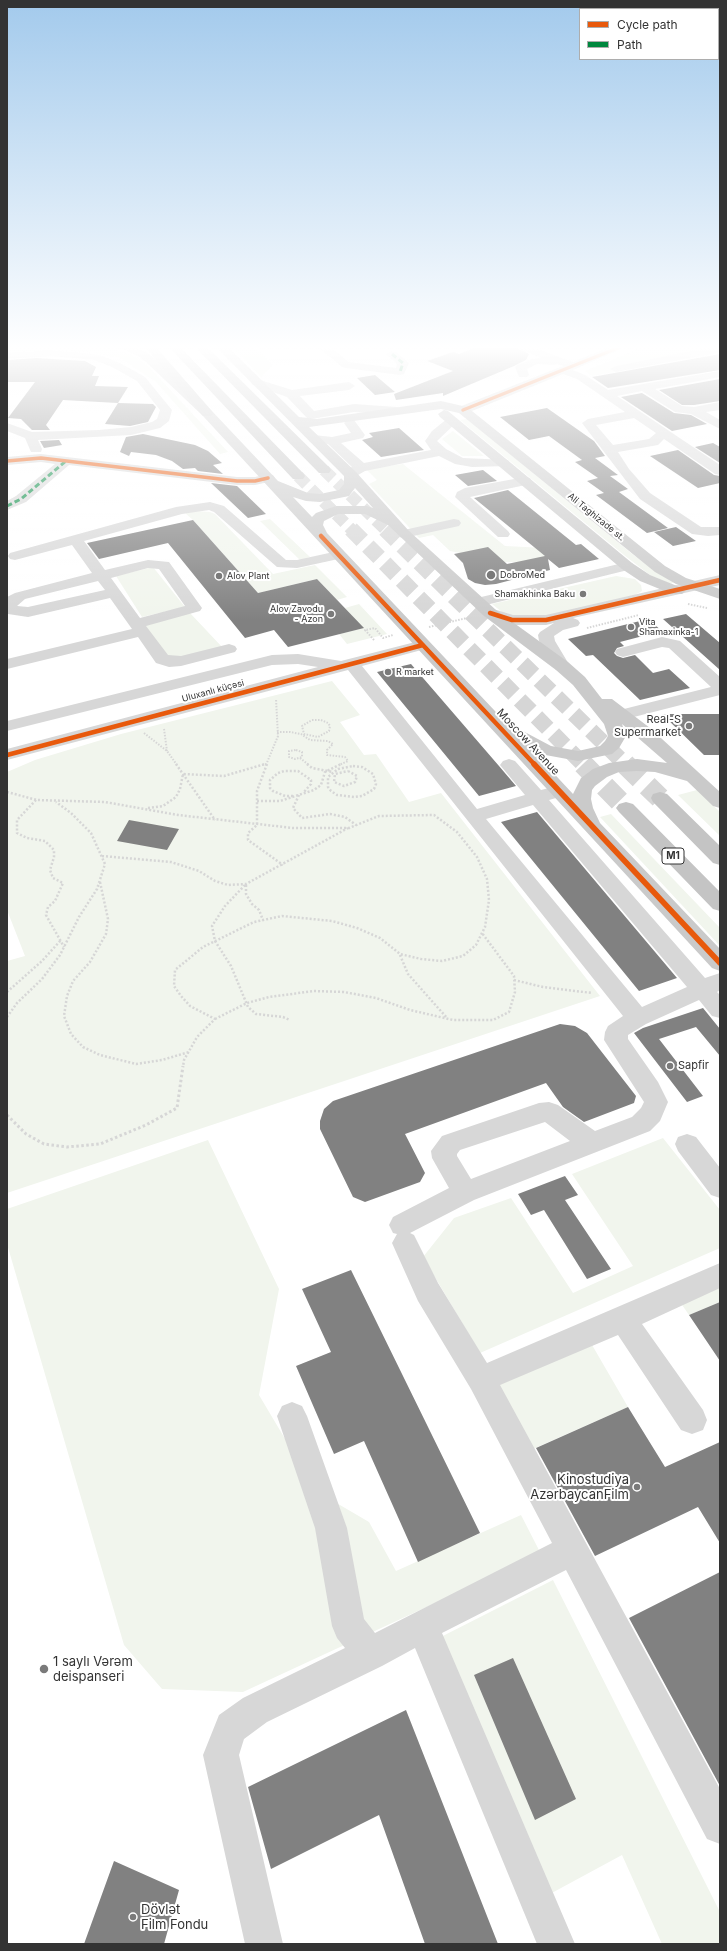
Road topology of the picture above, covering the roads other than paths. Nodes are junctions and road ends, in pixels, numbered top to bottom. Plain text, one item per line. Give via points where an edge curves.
1 (31, 438) edge
2 (231, 438) edge
3 (262, 438) edge
4 (292, 438) edge
5 (313, 438) joint
6 (345, 438) edge
7 (433, 438) edge
8 (473, 438) edge
9 (498, 438) edge
10 (600, 438) edge
11 (658, 438) edge
12 (671, 438) edge
13 (332, 441) junction
14 (610, 449) junction
15 (441, 452) junction
16 (41, 458) junction
17 (7, 461) edge
18 (66, 461) junction
19 (503, 463) junction
20 (324, 470) tunnel mouth
21 (720, 471) edge
22 (356, 472) junction
23 (298, 476) tunnel mouth
24 (268, 478) junction
25 (524, 481) junction
26 (7, 506) edge
27 (454, 523) dead end
28 (400, 530) junction
29 (720, 531) edge
30 (503, 534) dead end
31 (320, 536) junction
32 (75, 539) junction
33 (338, 555) junction
34 (15, 556) dead end
35 (627, 566) junction
36 (101, 575) junction
37 (720, 580) edge
38 (114, 592) junction
39 (684, 594) junction
40 (716, 602) edge
41 (476, 609) junction
42 (490, 614) junction
43 (139, 627) junction
44 (423, 645) junction
45 (229, 649) dead end
46 (623, 652) dead end
47 (7, 664) edge
48 (347, 665) junction
49 (562, 666) junction
50 (579, 682) junction
51 (720, 686) edge
52 (720, 690) edge
53 (622, 715) junction
54 (495, 722) junction
55 (7, 726) edge
56 (7, 755) edge
57 (509, 765) dead end
58 (706, 789) junction
59 (560, 791) junction
60 (538, 798) junction
61 (660, 798) tunnel mouth
62 (720, 802) edge
63 (626, 808) tunnel mouth
64 (472, 816) junction
65 (594, 829) junction
66 (720, 858) edge
67 (720, 904) edge
68 (720, 963) edge
69 (711, 985) edge
70 (720, 1010) edge
71 (638, 1018) junction
72 (592, 1143) junction
73 (687, 1144) dead end
74 (720, 1188) edge
75 (465, 1192) junction
76 (720, 1275) edge
77 (623, 1319) junction
78 (480, 1380) junction
79 (292, 1416) dead end
80 (692, 1420) dead end
81 (571, 1550) junction
82 (422, 1624) junction
83 (370, 1654) junction
84 (720, 1826) edge
85 (264, 1944) edge
86 (556, 1944) edge

1 - 16 street
2 - 24 main road, Moscow Avenue
3 - 23 highway
4 - 20 highway
5 - 13 street
5 - 22 main road
6 - 13 street
7 - 15 street via 432,444
8 - 19 main road, Ali Taghizade st.
9 - 39 main road, Ali Taghizade st. via 674,578
10 - 14 street
11 - 14 street via 653,442
12 - 21 street
13 - 22 street
14 - 29 street via 624,472 646,496 697,531
15 - 19 street via 460,461
15 - 22 street
16 - 17 street
16 - 18 street
18 - 24 street via 237,481
18 - 26 street via 21,499
19 - 25 main road, Ali Taghizade st.
22 - 24 main road via 351,485 344,493 320,498 297,494
22 - 28 main road
24 - 31 main road, Moscow Avenue
25 - 30 street via 470,491 462,495
25 - 35 main road, Ali Taghizade st.
27 - 28 street
28 - 31 main road via 374,512 346,509 321,516 317,520
28 - 41 main road
31 - 33 main road, Moscow Avenue
32 - 33 street via 181,510 210,506 219,509 282,564 297,564
32 - 34 street
32 - 36 street
33 - 44 main road, Moscow Avenue
35 - 39 main road, Ali Taghizade st. via 645,578
35 - 41 street
36 - 38 street
36 - 38 street via 20,596 10,602 9,607 28,612
36 - 43 street via 148,564 164,565 193,604 194,608
37 - 39 street
38 - 43 street
39 - 40 main road
39 - 42 street via 546,620 512,620
39 - 49 street via 659,603 552,629 546,639
41 - 42 main road
42 - 49 main road
43 - 45 street via 162,659 170,662
43 - 47 street
44 - 48 street, Uluxanlı küçəsi
44 - 54 main road, Moscow Avenue
46 - 51 street via 662,642 674,644
48 - 55 street via 298,659 272,660
48 - 56 street, Uluxanlı küçəsi
48 - 64 street
49 - 50 main road
50 - 53 main road
50 - 54 main road via 616,729 617,736 606,750 589,755 560,754 534,744
52 - 53 street
53 - 58 main road
54 - 59 main road, Moscow Avenue
57 - 60 street
58 - 62 main road
58 - 65 main road via 686,776 655,766 626,765 611,769 600,773 588,782 583,790 583,808
59 - 60 street
59 - 65 main road, Moscow Avenue
60 - 64 street
60 - 69 street
61 - 66 highway
63 - 67 highway, M1
64 - 71 street
65 - 68 main road, Moscow Avenue
69 - 70 street
69 - 71 street
71 - 72 street via 621,1027 616,1032 616,1040 650,1089 656,1102 651,1114 641,1124
72 - 75 street
72 - 75 street via 549,1112 539,1113 451,1143 444,1151 446,1158
73 - 74 street
75 - 78 street via 403,1234 428,1292
76 - 77 street
77 - 78 street
77 - 80 street
78 - 81 street
79 - 83 street via 331,1528 350,1626
81 - 82 street
81 - 84 street
82 - 83 street
82 - 86 street
83 - 85 street via 255,1710 231,1727 223,1748 221,1755

